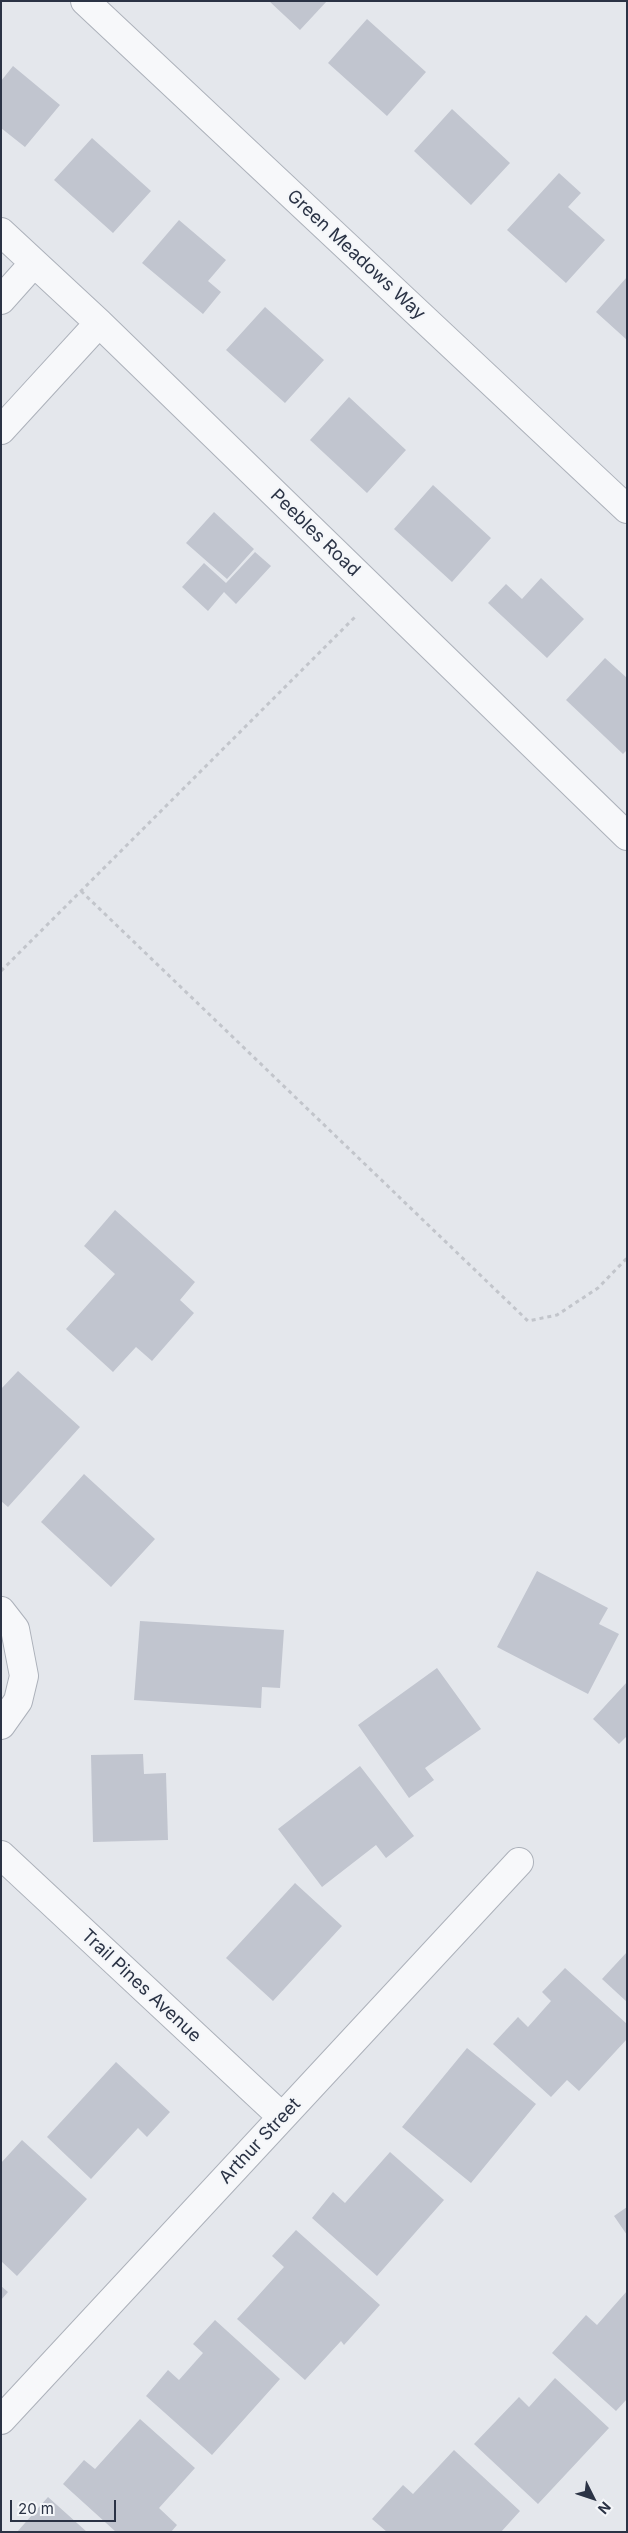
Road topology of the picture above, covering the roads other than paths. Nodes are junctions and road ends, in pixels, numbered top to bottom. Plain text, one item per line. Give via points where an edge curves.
1 (85, 1) edge
2 (1, 232) edge
3 (34, 263) junction
4 (1, 300) edge
5 (100, 324) junction
6 (1, 430) edge
7 (627, 509) edge
8 (627, 836) edge
9 (1, 1611) edge
10 (1, 1725) edge
11 (1, 1855) edge
12 (519, 1862) dead end
13 (282, 2117) junction
14 (1, 2420) edge

1 - 7 street, Green Meadows Way
2 - 3 street, Peebles Road
3 - 4 street
3 - 5 street, Peebles Road
5 - 6 street
5 - 8 street, Peebles Road
9 - 10 street via 15,1629 24,1676 18,1701
11 - 13 street, Trail Pines Avenue
12 - 13 street, Arthur Street
13 - 14 street, Arthur Street

